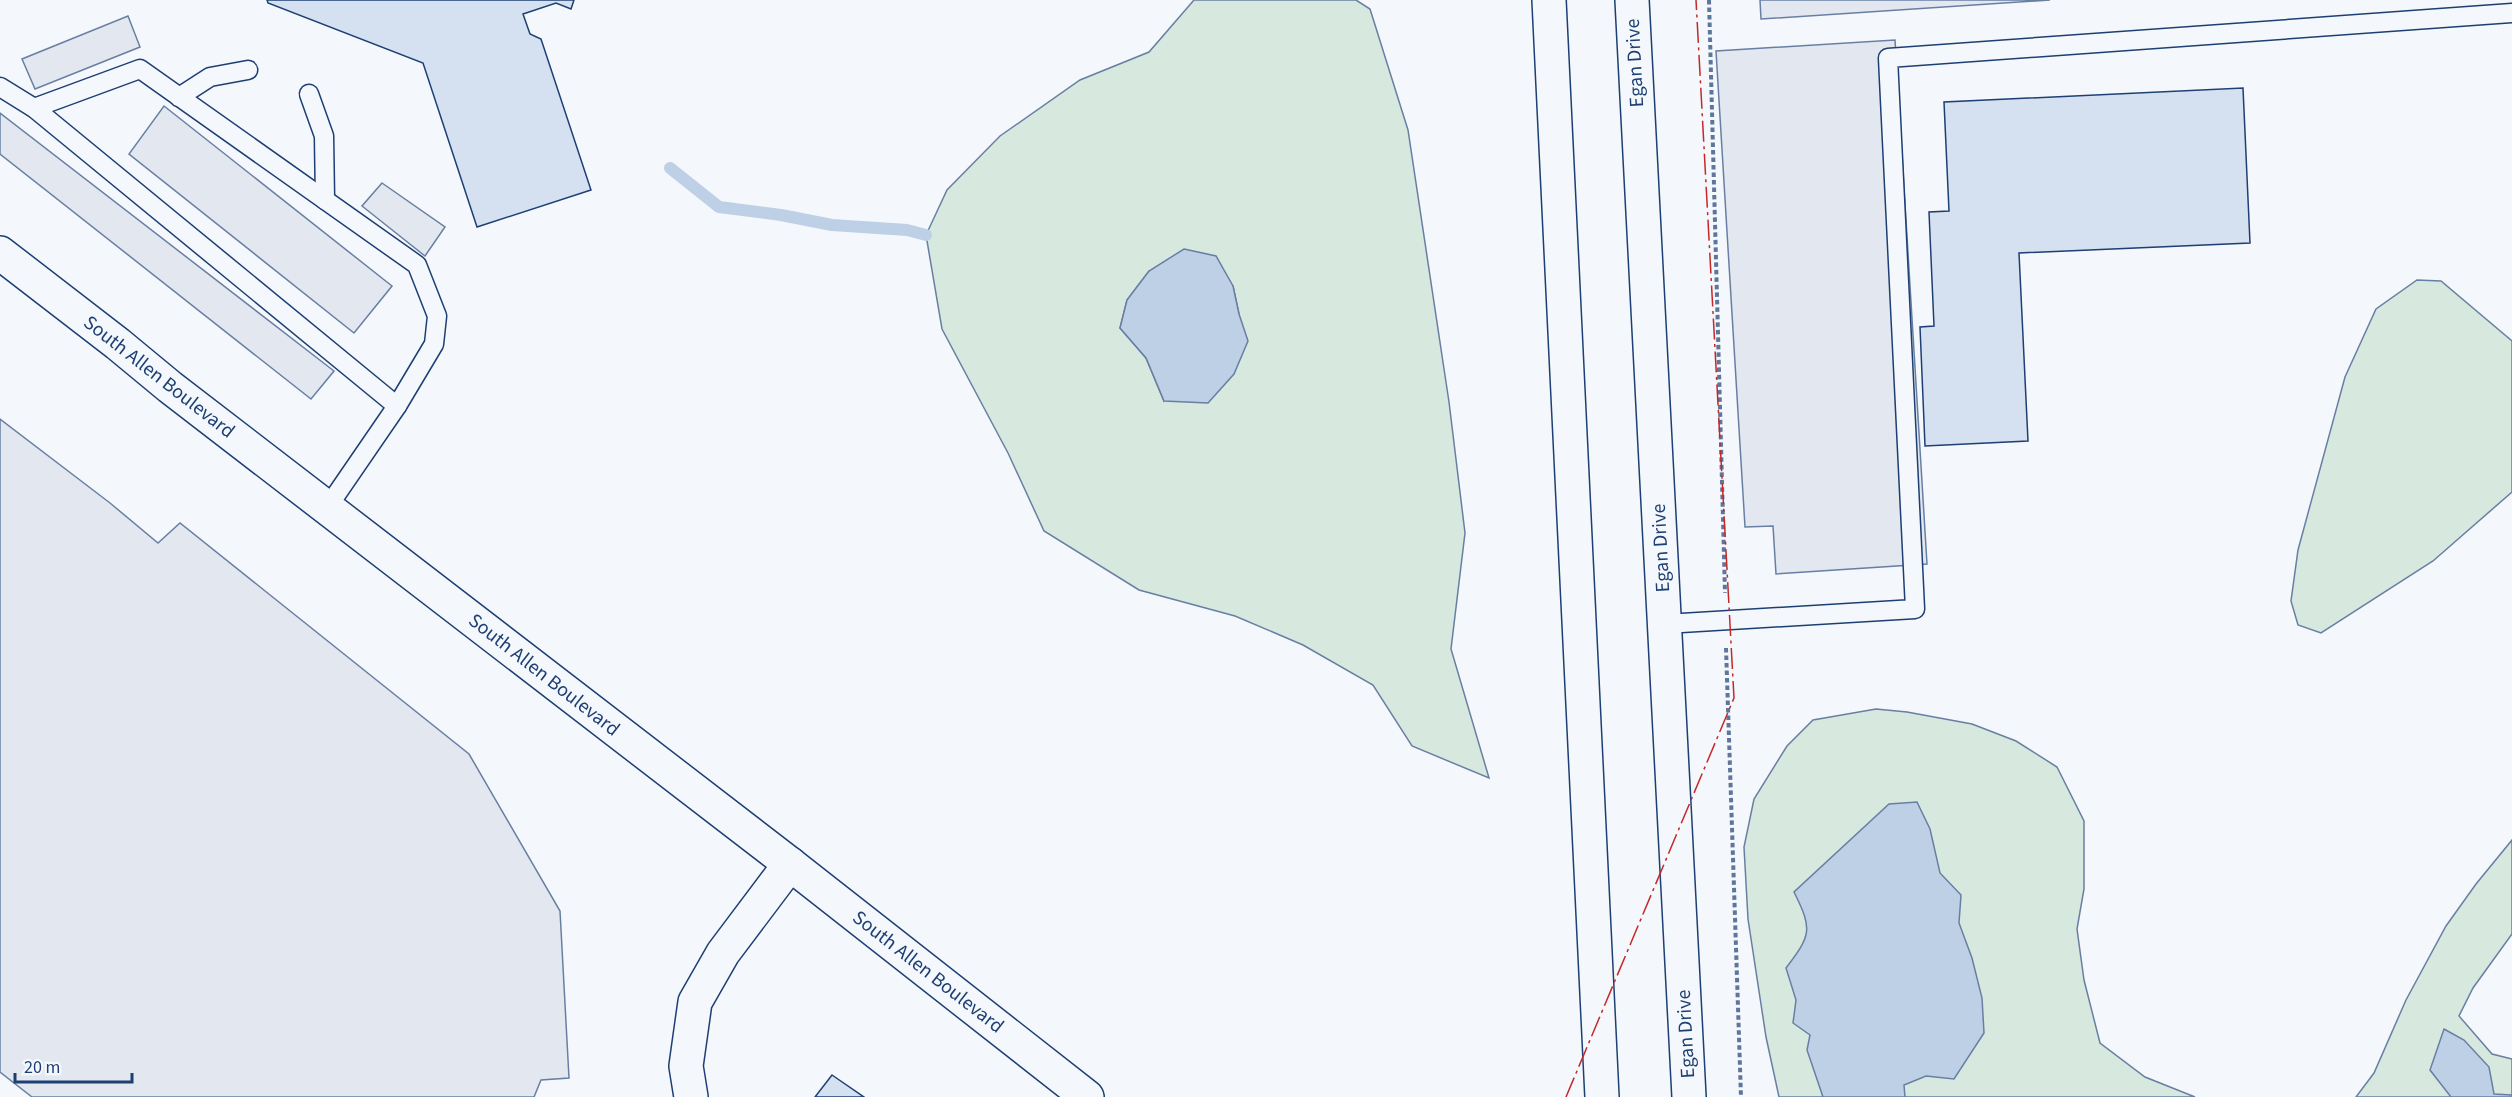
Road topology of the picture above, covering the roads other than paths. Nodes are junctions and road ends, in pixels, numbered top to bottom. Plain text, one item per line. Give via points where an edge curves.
1 (1549, 0) edge
2 (1632, 0) edge
3 (2512, 13) edge
4 (248, 70) dead end
5 (0, 87) edge
6 (309, 94) dead end
7 (180, 97) junction
8 (34, 108) junction
9 (325, 200) junction
10 (0, 253) edge
11 (397, 405) junction
12 (327, 508) junction
13 (1665, 624) junction
14 (790, 864) junction
15 (1595, 968) junction
16 (691, 1097) edge
17 (1087, 1097) edge
18 (1588, 1097) edge
19 (1602, 1097) edge
20 (1689, 1097) edge

1 - 15 main road
2 - 13 main road, Egan Drive
3 - 13 lane via 1888,58 1915,609
4 - 7 lane via 210,77
5 - 8 lane
6 - 9 lane via 324,136
7 - 8 lane via 140,69
7 - 9 lane
8 - 11 lane
9 - 11 lane via 417,265 438,316 434,344
10 - 12 main road, South Allen Boulevard
11 - 12 lane
12 - 14 main road, South Allen Boulevard
13 - 20 main road, Egan Drive
14 - 16 main road via 723,952 695,1002 686,1066
14 - 17 main road, South Allen Boulevard
15 - 18 main road
15 - 19 main road

